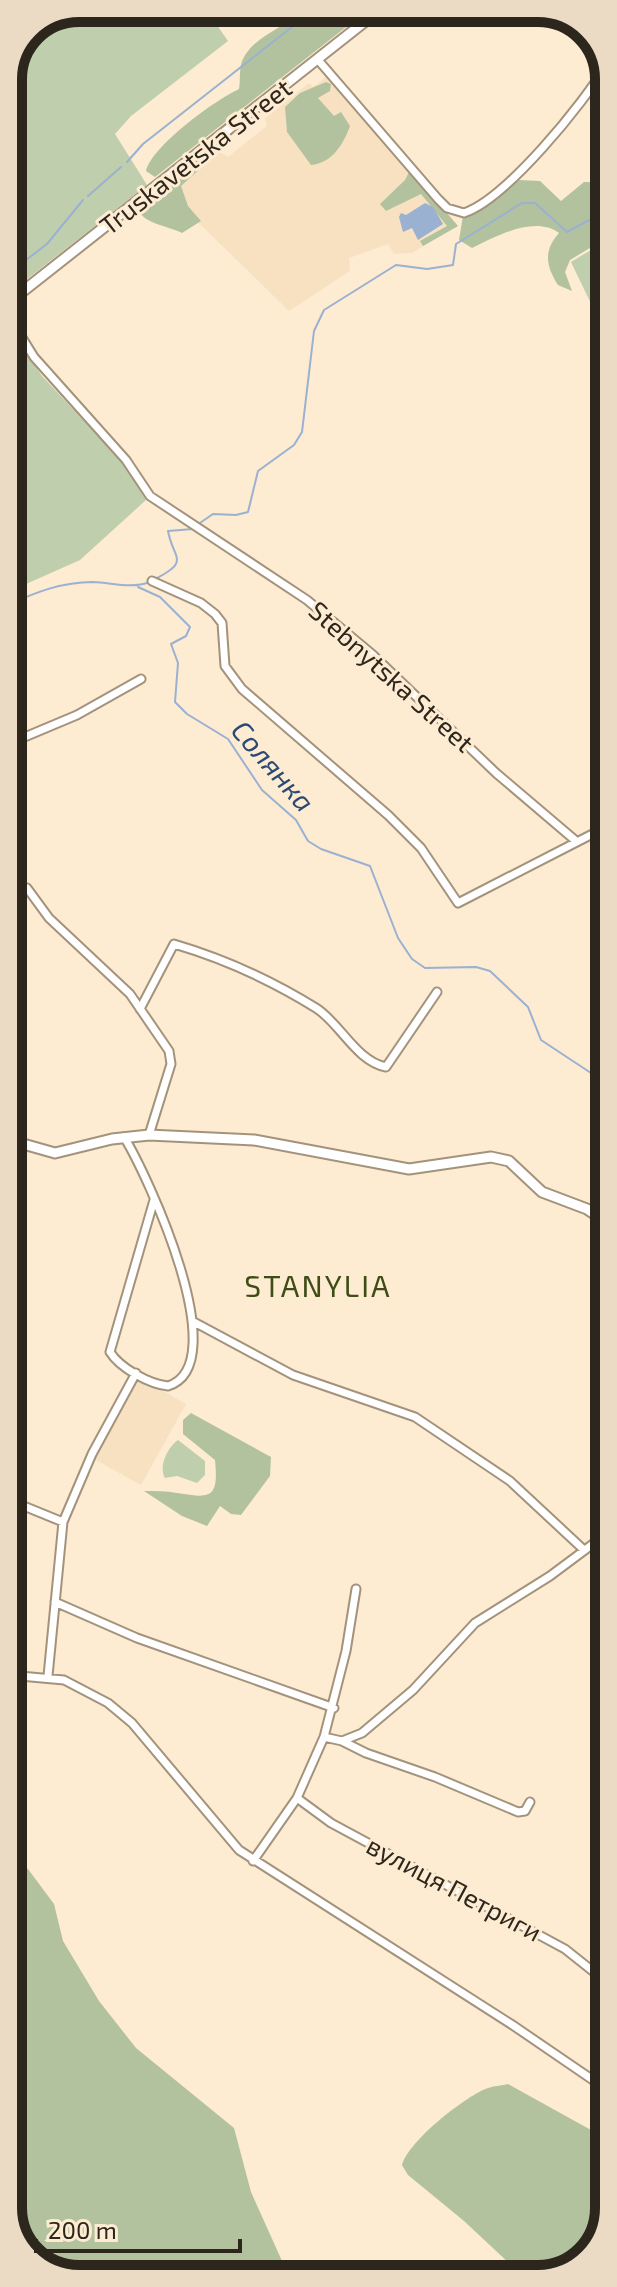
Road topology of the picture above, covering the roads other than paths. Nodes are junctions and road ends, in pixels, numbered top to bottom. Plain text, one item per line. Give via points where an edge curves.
1 (365, 22) edge
2 (319, 61) junction
3 (595, 84) edge
4 (22, 292) edge
5 (22, 338) edge
6 (152, 581) dead end
7 (141, 679) dead end
8 (22, 738) edge
9 (595, 832) edge
10 (576, 841) junction
11 (27, 888) dead end
12 (437, 992) dead end
13 (140, 1009) junction
14 (149, 1135) junction
15 (124, 1137) junction
16 (22, 1144) edge
17 (154, 1200) junction
18 (595, 1214) edge
19 (194, 1322) junction
20 (136, 1373) junction
21 (22, 1505) edge
22 (63, 1522) junction
23 (595, 1542) edge
24 (584, 1550) junction
25 (356, 1589) dead end
26 (55, 1602) junction
27 (22, 1675) edge
28 (48, 1676) junction
29 (334, 1708) junction
30 (324, 1737) junction
31 (342, 1741) junction
32 (297, 1798) junction
33 (530, 1802) dead end
34 (253, 1861) junction
35 (595, 1973) edge
36 (595, 2081) edge

1 - 2 street, Truskavetska Street
2 - 3 street via 438,199 464,213 502,189
2 - 4 street, Truskavetska Street
5 - 10 street, Stebnytska Street via 126,460 146,492 307,600
6 - 10 street via 215,614 222,623 225,666 242,689 388,815 421,848 458,903
7 - 8 street
9 - 10 street
11 - 13 street via 49,918
12 - 13 street via 386,1067 360,1051 317,1008 237,965 174,944
13 - 14 street via 171,1057
14 - 15 street
14 - 18 street via 254,1140 409,1169 502,1158 542,1192
15 - 16 street via 55,1153
15 - 17 street
17 - 19 street via 187,1287
17 - 20 street via 109,1347 116,1361
19 - 20 street via 187,1367 177,1383 160,1385
19 - 24 street via 293,1375 415,1417 510,1481
20 - 22 street
21 - 22 street
22 - 26 street
23 - 24 street
24 - 31 street via 475,1623 413,1690 362,1733
25 - 29 street
26 - 28 street
26 - 29 street via 137,1638
27 - 28 street
28 - 34 street via 89,1691 132,1723 229,1841
29 - 30 street
30 - 31 street
30 - 32 street
31 - 33 street via 518,1812
32 - 34 street
32 - 35 street, вулиця Петриги via 331,1823 565,1949
34 - 36 street

